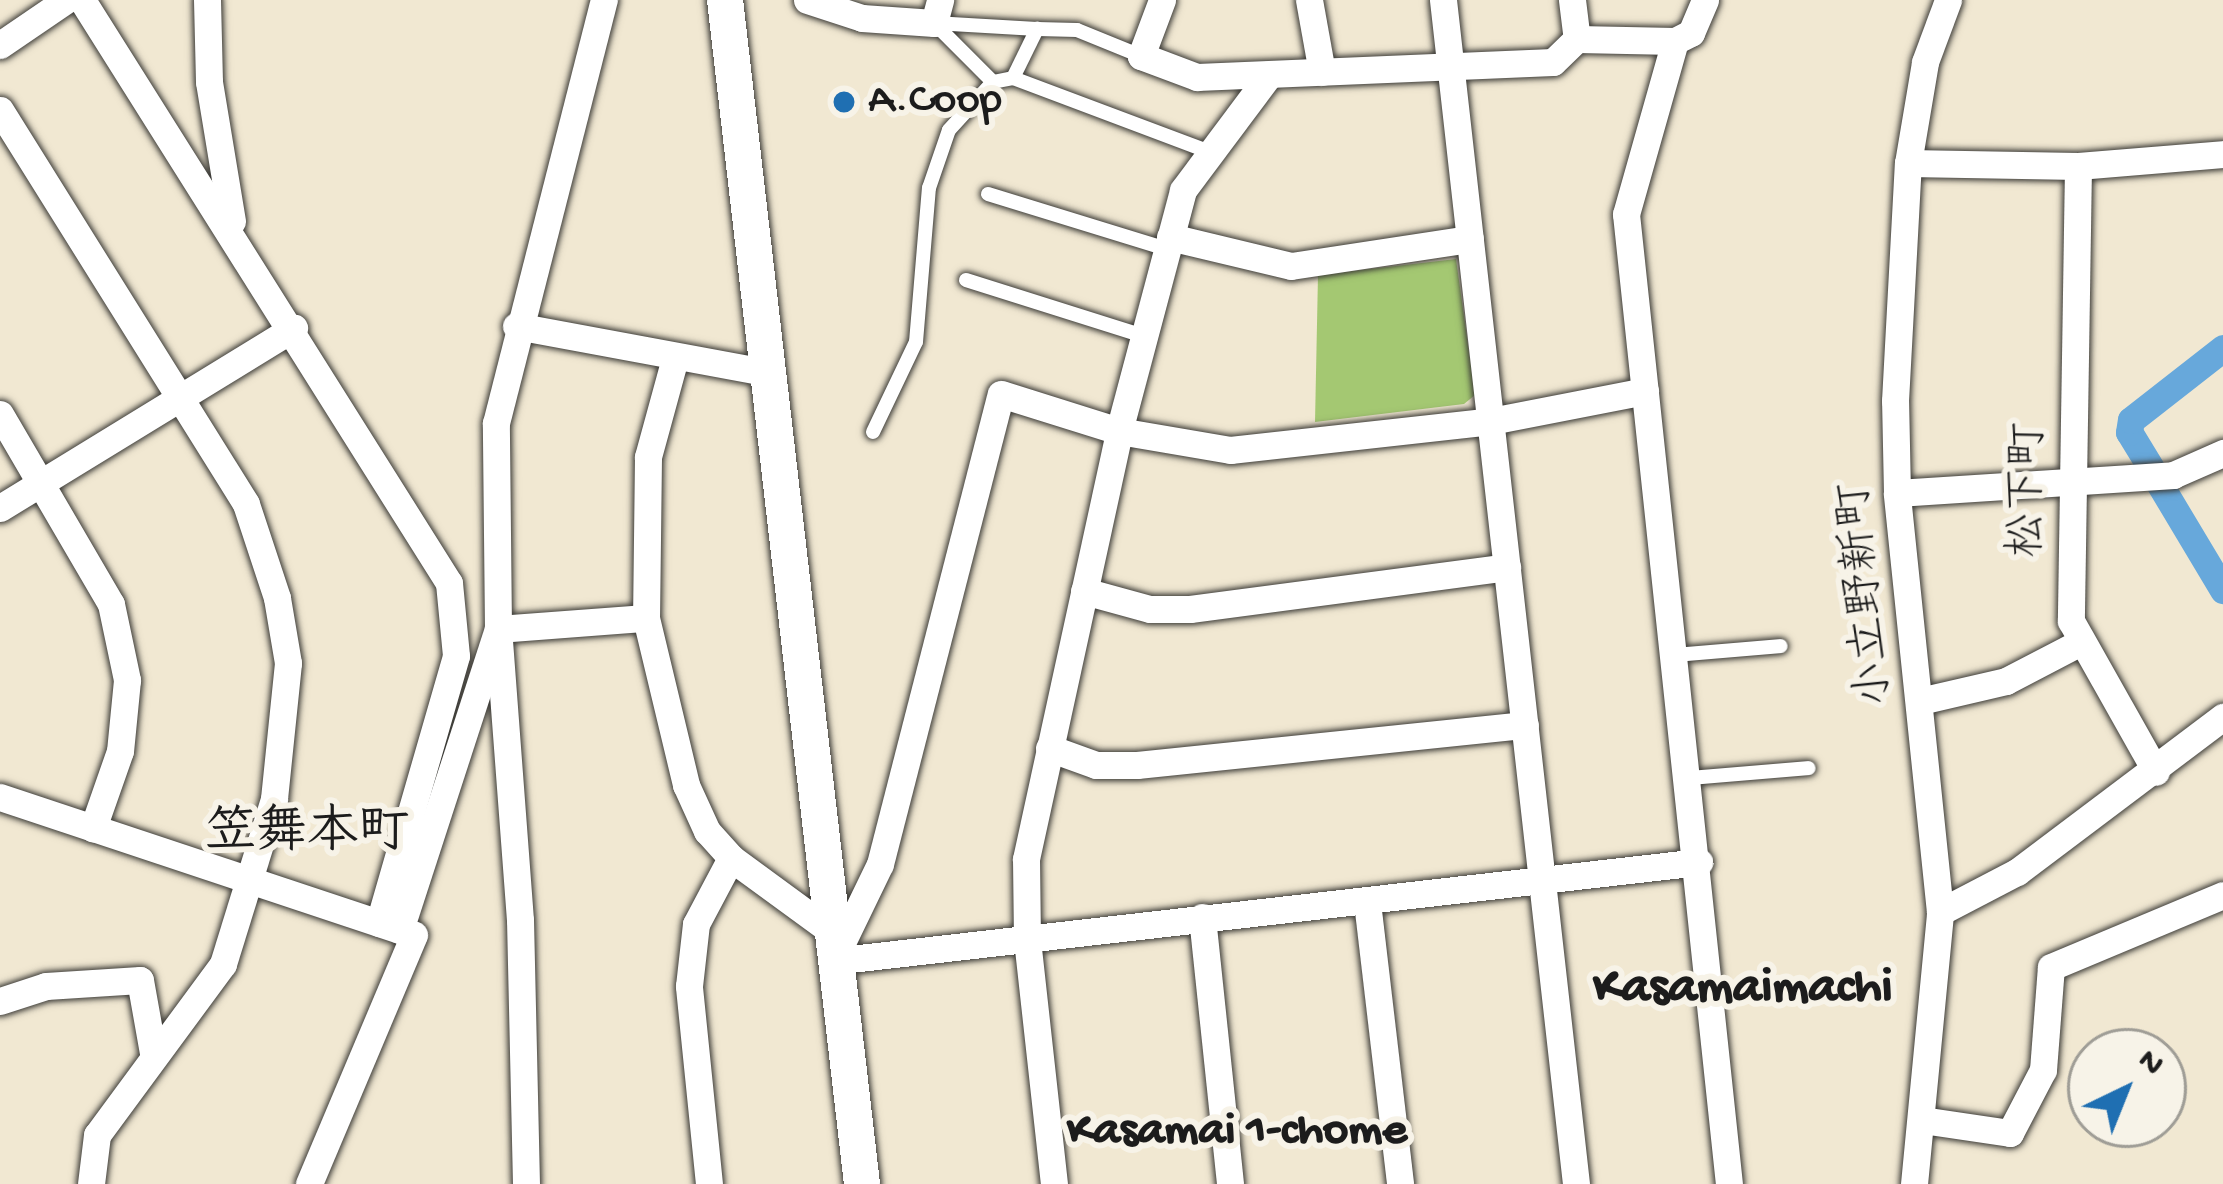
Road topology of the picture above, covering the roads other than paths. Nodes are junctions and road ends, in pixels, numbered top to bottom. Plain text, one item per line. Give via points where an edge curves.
1 (66, 0) edge
2 (82, 0) edge
3 (207, 0) edge
4 (604, 0) edge
5 (725, 0) edge
6 (807, 0) edge
7 (1162, 0) edge
8 (1309, 0) edge
9 (1443, 0) edge
10 (1572, 0) edge
11 (1705, 0) edge
12 (1948, 0) edge
13 (937, 11) edge
14 (1037, 29) junction
15 (1576, 39) junction
16 (1675, 41) junction
17 (0, 45) edge
18 (1142, 56) junction
19 (1449, 67) junction
20 (1322, 71) junction
21 (1269, 75) junction
22 (1013, 78) junction
23 (993, 82) junction
24 (0, 110) edge
25 (1210, 152) junction
26 (2223, 154) edge
27 (1907, 163) junction
28 (2078, 166) junction
29 (988, 194) dead end
30 (234, 232) junction
31 (1470, 239) junction
32 (1168, 243) junction
33 (966, 280) dead end
34 (516, 326) junction
35 (294, 328) junction
36 (1144, 336) junction
37 (675, 358) junction
38 (765, 373) junction
39 (1645, 391) junction
40 (179, 397) junction
41 (0, 414) edge
42 (1491, 421) junction
43 (1120, 431) junction
44 (873, 432) dead end
45 (2223, 453) edge
46 (44, 481) junction
47 (2074, 482) junction
48 (1897, 493) junction
49 (0, 508) edge
50 (1508, 567) junction
51 (1084, 591) junction
52 (646, 618) junction
53 (498, 629) junction
54 (2079, 643) junction
55 (1781, 646) dead end
56 (1676, 655) junction
57 (1920, 701) junction
58 (2223, 717) edge
59 (1525, 725) junction
60 (1049, 748) junction
61 (1809, 768) dead end
62 (2156, 772) junction
63 (1691, 778) junction
64 (0, 796) edge
65 (93, 828) junction
66 (731, 858) junction
67 (1700, 862) junction
68 (1545, 880) junction
69 (253, 881) junction
70 (2223, 895) edge
71 (1367, 902) junction
72 (1940, 912) junction
73 (1202, 917) junction
74 (390, 927) junction
75 (1027, 940) junction
76 (831, 945) junction
77 (0, 1001) edge
78 (153, 1053) junction
79 (1922, 1120) junction
80 (91, 1184) edge
81 (309, 1184) edge
82 (526, 1184) edge
83 (710, 1184) edge
84 (862, 1184) edge
85 (1054, 1184) edge
86 (1230, 1184) edge
87 (1400, 1184) edge
88 (1576, 1184) edge
89 (1730, 1184) edge
90 (1914, 1184) edge

1 - 17 street
2 - 30 street
3 - 30 street via 209,82
4 - 34 street
5 - 38 street
6 - 13 street via 862,18
7 - 18 street
8 - 20 street
9 - 19 street
10 - 15 street
11 - 16 street via 1691,33
12 - 27 street, 小立野新町 via 1925,62
13 - 14 lane
13 - 23 lane
14 - 18 lane via 1077,31
14 - 22 lane
15 - 16 street
15 - 19 street via 1553,62
16 - 39 street via 1626,214
18 - 21 street via 1198,77
19 - 20 street
19 - 31 street
20 - 21 street
21 - 25 street
22 - 23 lane
22 - 25 lane
23 - 44 lane via 949,130 929,188 916,342
24 - 40 street
25 - 32 street via 1183,190
26 - 28 street
27 - 28 street
27 - 48 street, 小立野新町
28 - 47 street, 松下町
29 - 32 lane
30 - 35 street
31 - 32 street via 1291,266
31 - 42 street
32 - 36 street
33 - 36 lane
34 - 37 street
34 - 53 street via 496,423
35 - 40 street
35 - 74 street via 449,583 456,656
36 - 43 street
37 - 38 street
37 - 52 street via 648,457
38 - 76 street
39 - 42 street
39 - 56 street
40 - 46 street
40 - 69 street via 246,504 278,598 288,663 274,799
41 - 46 street
42 - 43 street via 1231,450
42 - 50 street
43 - 51 street
43 - 76 street via 1001,394 880,864
45 - 47 street via 2173,475
46 - 49 street
46 - 65 street via 111,604 127,680 120,751
47 - 48 street
47 - 54 street, 松下町 via 2072,621
48 - 57 street, 小立野新町
50 - 51 street via 1190,609 1150,609
50 - 59 street
51 - 60 street
52 - 53 street
52 - 66 street via 686,785
53 - 74 street
53 - 82 street via 520,920
54 - 57 street via 2006,681
54 - 62 street
55 - 56 lane
56 - 63 street
57 - 72 street, 小立野新町
58 - 62 street
59 - 60 street via 1137,765 1096,765
59 - 68 street
60 - 75 street via 1026,859
61 - 63 lane
62 - 72 street via 2017,872
63 - 67 street
64 - 65 street
65 - 69 street
66 - 76 street
66 - 83 street via 696,924 689,986
67 - 68 street
67 - 89 street
68 - 71 street
68 - 88 street
69 - 74 street
69 - 78 street via 223,964
70 - 79 street via 2051,968 2043,1070 2010,1133
71 - 73 street
71 - 87 street
72 - 79 street, 小立野新町
73 - 75 street
73 - 86 street
74 - 81 street via 414,935
75 - 76 street
75 - 85 street
76 - 84 street
77 - 78 street via 46,986 140,980
78 - 80 street via 98,1135
79 - 90 street, 小立野新町

